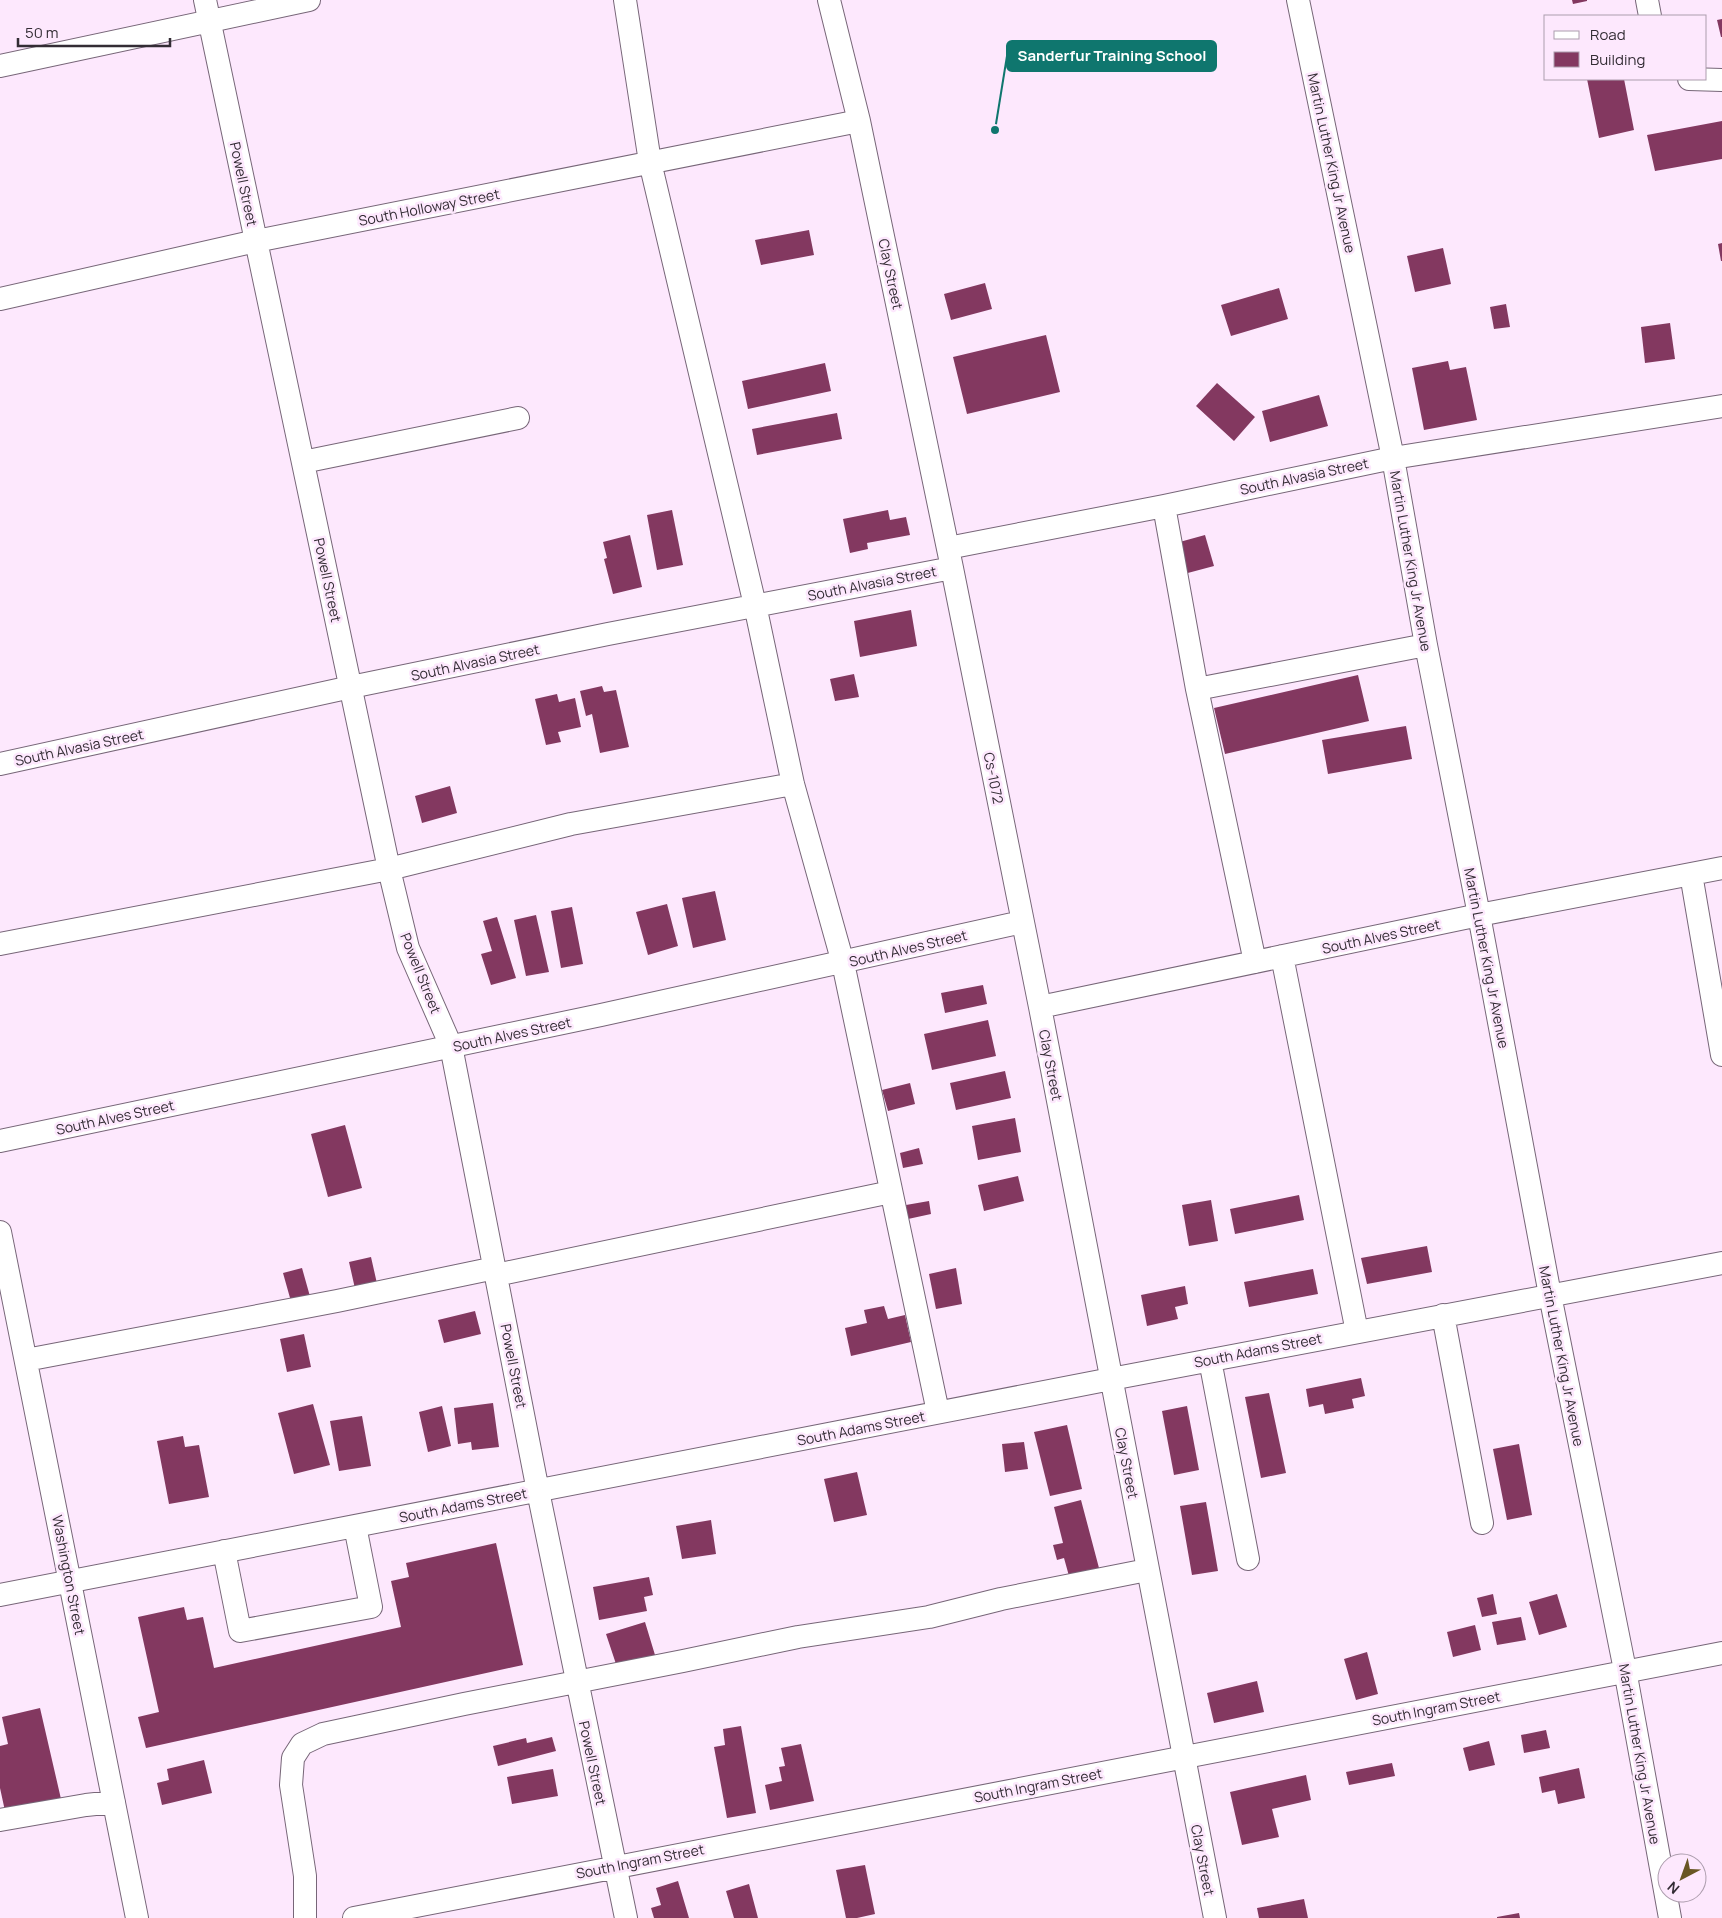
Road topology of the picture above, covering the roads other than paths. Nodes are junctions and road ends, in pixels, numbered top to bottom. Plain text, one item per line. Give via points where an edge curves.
1 (309, 0) edge
2 (625, 0) edge
3 (829, 0) edge
4 (1298, 0) edge
5 (1647, 0) edge
6 (208, 11) edge
7 (1650, 15) edge
8 (0, 66) edge
9 (1707, 80) edge
10 (1722, 80) edge
11 (859, 121) junction
12 (650, 162) junction
13 (256, 241) junction
14 (0, 299) edge
15 (1722, 406) edge
16 (518, 418) dead end
17 (1393, 458) junction
18 (303, 462) junction
19 (1164, 506) junction
20 (950, 558) junction
21 (755, 605) junction
22 (1426, 645) junction
23 (351, 687) junction
24 (1197, 689) junction
25 (0, 764) edge
26 (793, 784) junction
27 (1722, 868) edge
28 (389, 869) junction
29 (1691, 874) junction
30 (1479, 915) junction
31 (1022, 922) junction
32 (0, 944) edge
33 (1282, 956) junction
34 (843, 962) junction
35 (1255, 962) junction
36 (1040, 1007) junction
37 (451, 1046) junction
38 (1722, 1056) edge
39 (0, 1141) edge
40 (892, 1192) junction
41 (0, 1232) edge
42 (1722, 1263) edge
43 (496, 1271) junction
44 (1550, 1295) junction
45 (1443, 1315) junction
46 (1357, 1332) junction
47 (26, 1360) junction
48 (1210, 1360) junction
49 (1111, 1379) junction
50 (938, 1412) junction
51 (538, 1491) junction
52 (1482, 1523) dead end
53 (355, 1526) junction
54 (224, 1551) junction
55 (1248, 1559) dead end
56 (1147, 1570) junction
57 (70, 1581) junction
58 (0, 1595) edge
59 (1722, 1653) edge
60 (1625, 1670) junction
61 (576, 1681) junction
62 (1183, 1757) junction
63 (114, 1802) junction
64 (0, 1820) edge
65 (614, 1866) junction
66 (137, 1918) edge
67 (305, 1918) edge
68 (354, 1918) edge
69 (626, 1918) edge
70 (1215, 1918) edge
71 (1670, 1918) edge

1 - 6 street
2 - 12 street
3 - 11 street, Clay Street
4 - 17 street, Martin Luther King Jr Avenue
5 - 7 street
6 - 8 street
6 - 13 street, Powell Street
9 - 10 street
11 - 12 street, South Holloway Street
11 - 20 street, Clay Street
12 - 13 street, South Holloway Street
12 - 21 street
13 - 14 street, South Holloway Street
13 - 18 street, Powell Street
15 - 17 street, South Alvasia Street
16 - 18 street
17 - 19 street, South Alvasia Street
17 - 22 street, Martin Luther King Jr Avenue
18 - 23 street, Powell Street
19 - 20 street, South Alvasia Street
19 - 24 street
20 - 21 street, South Alvasia Street
20 - 31 street, Cs-1072
21 - 23 street, South Alvasia Street
21 - 26 street
22 - 24 street
22 - 30 street, Martin Luther King Jr Avenue
23 - 25 street, South Alvasia Street
23 - 28 street, Powell Street
24 - 35 street
26 - 28 street via 571,824
26 - 34 street
27 - 29 street, South Alves Street
28 - 32 street
28 - 37 street, Powell Street via 408,948
29 - 30 street, South Alves Street
29 - 38 street
30 - 33 street, South Alves Street
30 - 44 street, Martin Luther King Jr Avenue
31 - 34 street, South Alves Street
31 - 36 street, Cs-1072
33 - 35 street, South Alves Street
33 - 46 street
34 - 37 street, South Alves Street
34 - 40 street
35 - 36 street, South Alves Street
36 - 49 street, Clay Street
37 - 39 street, South Alves Street
37 - 43 street, Powell Street
40 - 43 street
40 - 50 street
41 - 47 street, Washington Street
42 - 44 street, South Adams Street
43 - 47 street
43 - 51 street, Powell Street
44 - 45 street, South Adams Street
44 - 60 street, Martin Luther King Jr Avenue
45 - 46 street, South Adams Street
45 - 52 street
46 - 48 street, South Adams Street
47 - 57 street, Washington Street
48 - 49 street, South Adams Street
48 - 55 street
49 - 50 street, South Adams Street
49 - 56 street, Clay Street
50 - 51 street, South Adams Street
51 - 53 street, South Adams Street
51 - 61 street, Powell Street
53 - 54 street, South Adams Street
53 - 54 street via 371,1607 240,1631
54 - 57 street, South Adams Street
56 - 61 street via 929,1617 798,1637
56 - 62 street, Clay Street
57 - 58 street, South Adams Street
57 - 63 street, Washington Street
59 - 60 street, South Ingram Street
60 - 62 street, South Ingram Street
60 - 71 street, Martin Luther King Jr Avenue
61 - 65 street, Powell Street
61 - 67 street via 323,1734 302,1744 293,1758 291,1785 304,1876
62 - 65 street, South Ingram Street
62 - 70 street, Clay Street
63 - 64 street
63 - 66 street, Washington Street
65 - 68 street, South Ingram Street
65 - 69 street, Powell Street

